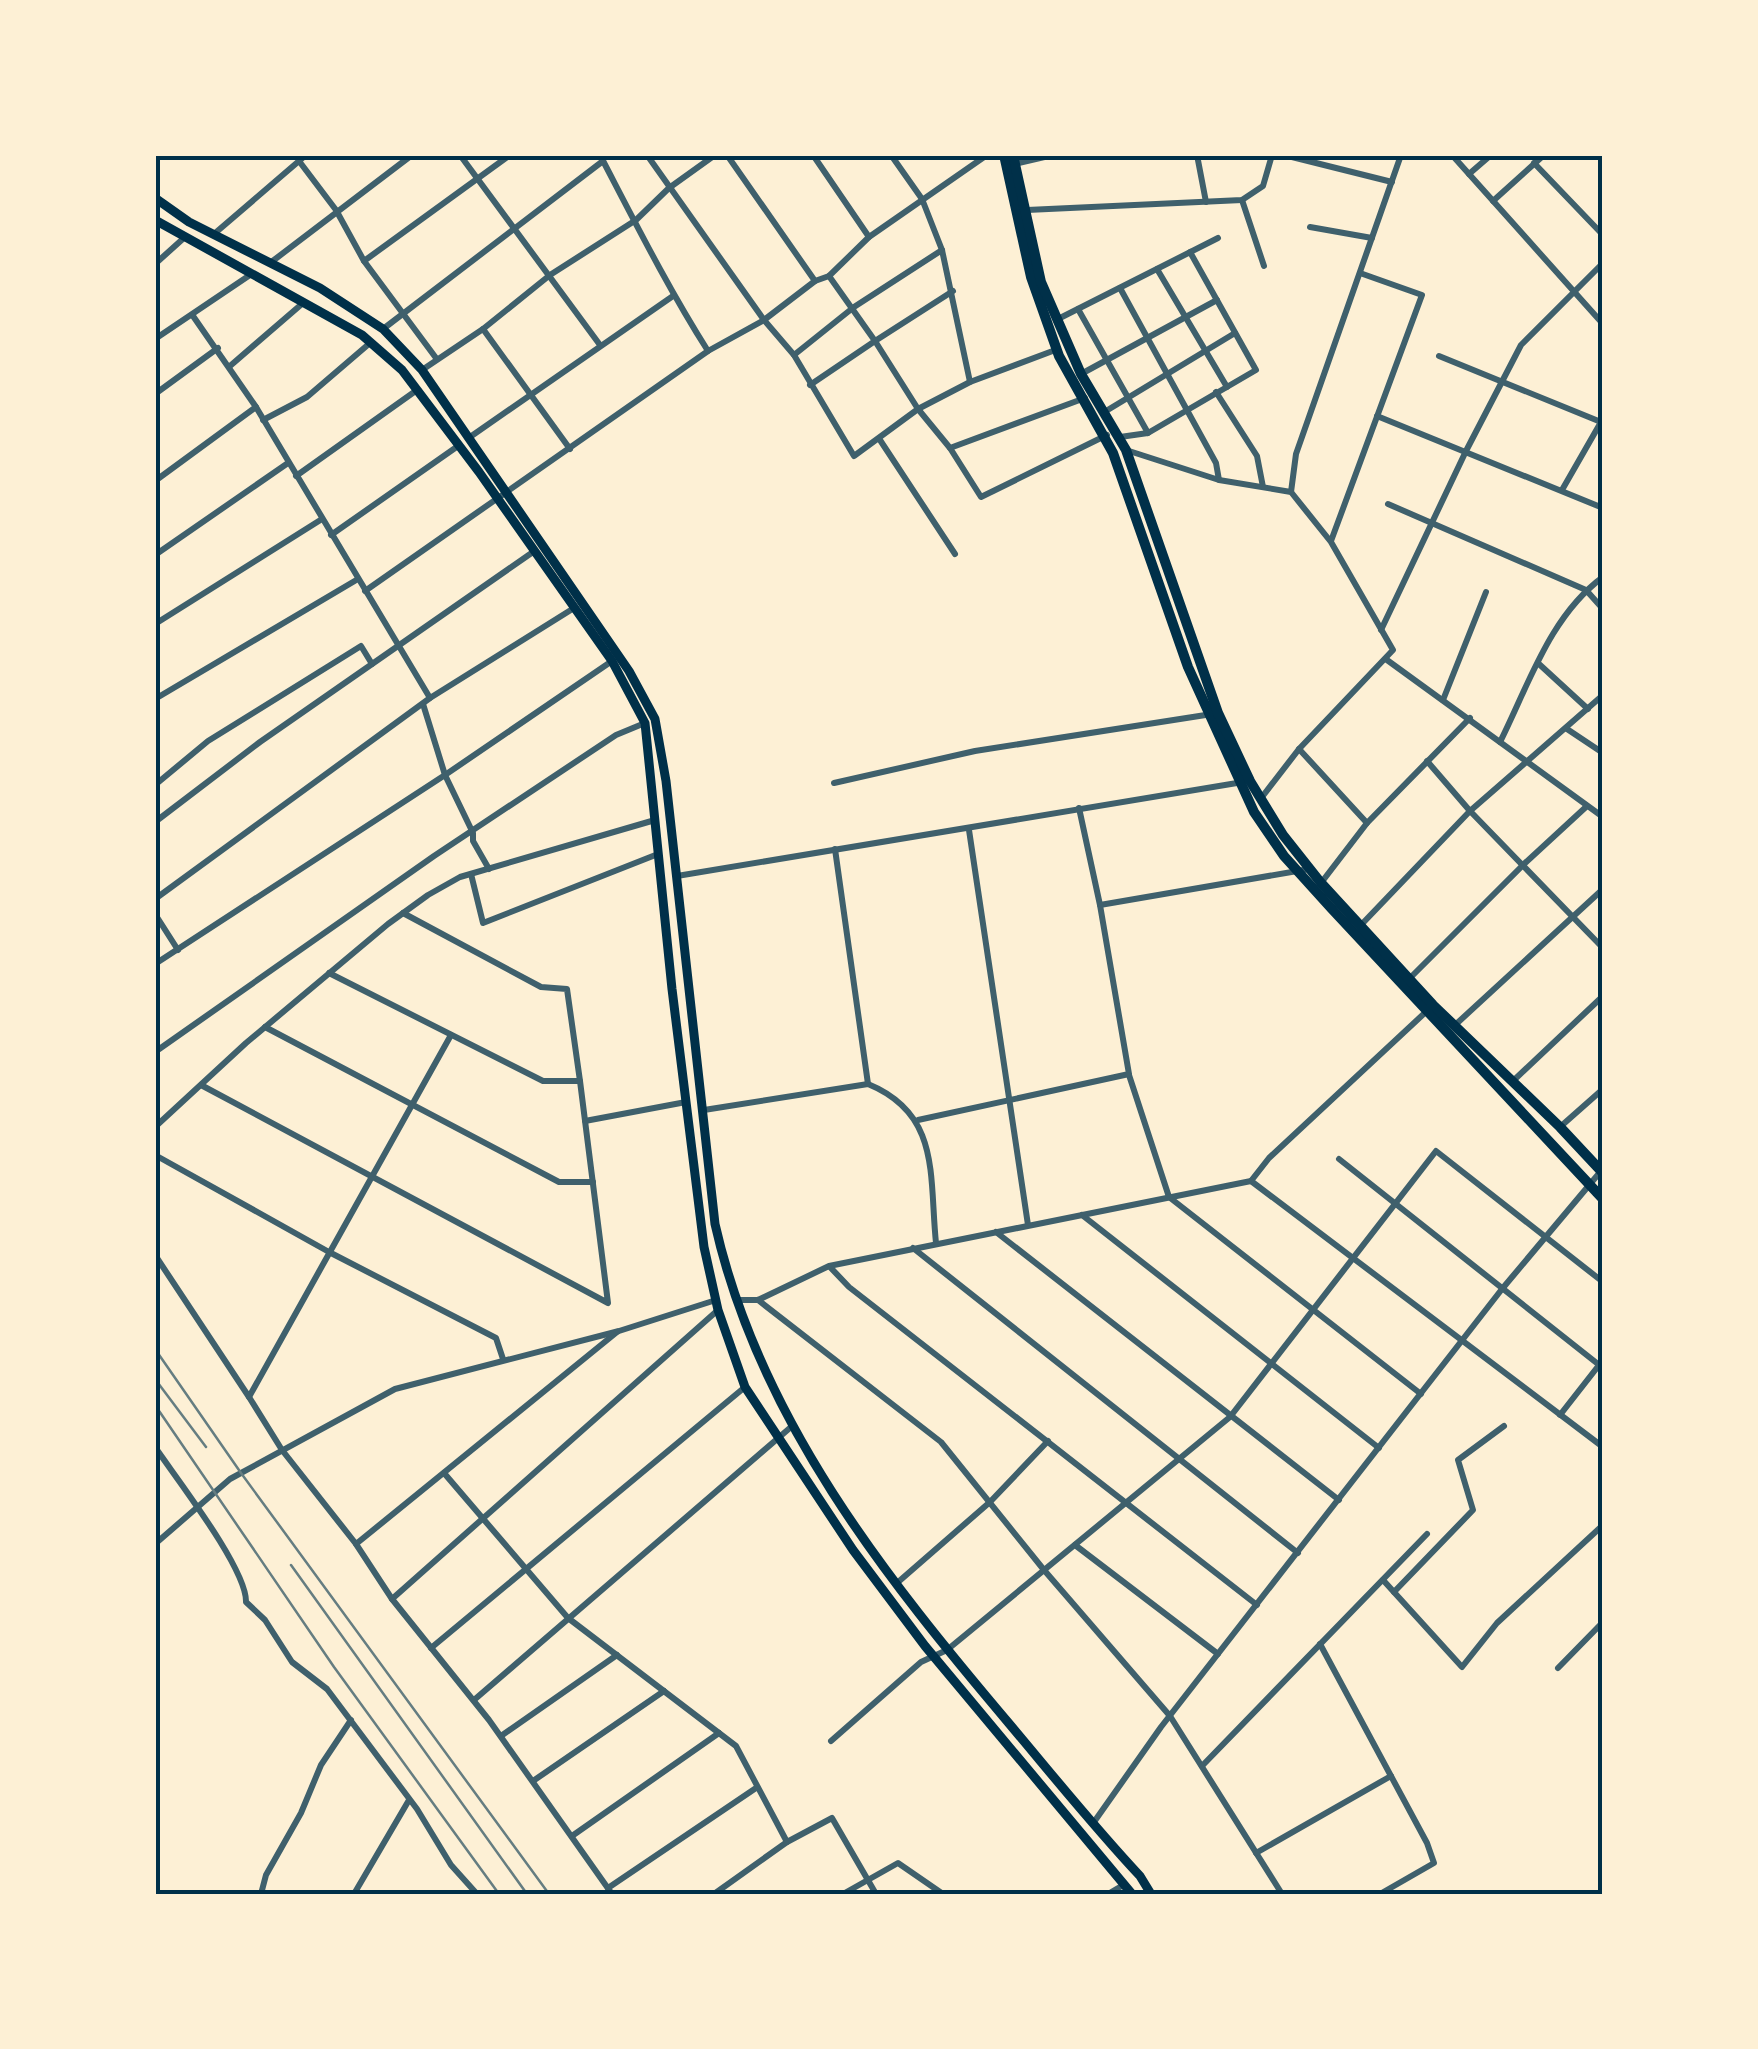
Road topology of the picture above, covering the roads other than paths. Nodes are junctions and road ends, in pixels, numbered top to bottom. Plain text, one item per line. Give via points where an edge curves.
1 (306, 155) edge
2 (412, 155) edge
3 (460, 155) edge
4 (510, 155) edge
5 (647, 155) edge
6 (715, 155) edge
7 (727, 155) edge
8 (813, 155) edge
9 (891, 155) edge
10 (988, 155) edge
11 (1004, 155) edge
12 (1053, 155) edge
13 (1197, 155) edge
14 (1272, 155) edge
15 (1284, 155) edge
16 (1401, 155) edge
17 (1452, 155) edge
18 (1492, 155) edge
19 (1544, 155) edge
20 (602, 158) edge
21 (975, 158) edge
22 (1014, 159) edge
23 (298, 161) junction
24 (1534, 163) junction
25 (1469, 174) junction
26 (478, 179) junction
27 (1392, 182) junction
28 (669, 188) junction
29 (155, 198) edge
30 (922, 199) junction
31 (1242, 200) junction
32 (1492, 201) junction
33 (1206, 202) junction
34 (336, 210) junction
35 (1026, 210) junction
36 (155, 220) edge
37 (636, 220) junction
38 (1310, 227) dead end
39 (514, 228) junction
40 (214, 234) junction
41 (1603, 235) edge
42 (186, 236) junction
43 (869, 237) junction
44 (1218, 238) dead end
45 (1372, 238) junction
46 (942, 250) junction
47 (1190, 252) junction
48 (364, 261) junction
49 (1603, 263) edge
50 (155, 264) edge
51 (269, 264) junction
52 (1264, 266) dead end
53 (1157, 269) junction
54 (1360, 272) junction
55 (250, 275) junction
56 (550, 275) junction
57 (829, 276) junction
58 (815, 280) junction
59 (1120, 288) junction
60 (952, 291) junction
61 (1572, 292) junction
62 (673, 296) junction
63 (1217, 300) junction
64 (303, 303) junction
65 (854, 307) junction
66 (1078, 309) junction
67 (404, 311) junction
68 (193, 316) junction
69 (1184, 316) junction
70 (764, 320) junction
71 (1056, 320) junction
72 (1603, 324) edge
73 (383, 329) junction
74 (483, 329) junction
75 (1235, 333) junction
76 (1146, 337) junction
77 (155, 340) edge
78 (875, 341) junction
79 (370, 343) junction
80 (600, 345) junction
81 (1062, 347) junction
82 (218, 348) junction
83 (1206, 351) junction
84 (708, 352) junction
85 (794, 355) junction
86 (1439, 356) dead end
87 (436, 358) junction
88 (1106, 358) junction
89 (230, 366) junction
90 (422, 370) junction
91 (1166, 372) junction
92 (1082, 374) junction
93 (970, 382) junction
94 (1502, 382) junction
95 (810, 385) junction
96 (1227, 387) junction
97 (418, 390) junction
98 (1216, 392) junction
99 (155, 394) edge
100 (530, 395) junction
101 (1089, 396) junction
102 (1128, 396) junction
103 (256, 407) junction
104 (918, 409) junction
105 (1187, 410) junction
106 (1106, 411) junction
107 (1377, 416) junction
108 (263, 420) junction
109 (1148, 433) junction
110 (1118, 434) junction
111 (1104, 436) junction
112 (470, 437) junction
113 (880, 440) junction
114 (458, 446) junction
115 (950, 448) junction
116 (570, 449) junction
117 (1126, 450) junction
118 (1466, 450) junction
119 (288, 463) junction
120 (296, 476) junction
121 (1219, 480) junction
122 (155, 481) edge
123 (1263, 487) junction
124 (1562, 490) junction
125 (508, 492) junction
126 (1291, 492) junction
127 (498, 501) junction
128 (1388, 504) dead end
129 (1603, 508) edge
130 (322, 519) junction
131 (1433, 521) junction
132 (331, 535) junction
133 (1331, 542) junction
134 (533, 552) junction
135 (955, 554) dead end
136 (155, 555) edge
137 (1603, 577) edge
138 (358, 579) junction
139 (1586, 590) junction
140 (365, 591) junction
141 (1486, 592) dead end
142 (584, 602) junction
143 (573, 609) junction
144 (1603, 609) edge
145 (155, 624) edge
146 (1381, 630) junction
147 (399, 646) junction
148 (1387, 660) junction
149 (612, 661) junction
150 (372, 664) junction
151 (1539, 664) junction
152 (1603, 696) edge
153 (155, 699) edge
154 (1443, 700) junction
155 (426, 701) junction
156 (1588, 709) junction
157 (1214, 713) junction
158 (1470, 718) junction
159 (645, 723) junction
160 (1566, 729) junction
161 (1500, 742) junction
162 (1298, 749) junction
163 (1603, 753) edge
164 (1427, 762) junction
165 (1526, 763) junction
166 (445, 775) junction
167 (834, 782) dead end
168 (1245, 782) junction
169 (155, 785) edge
170 (1262, 797) junction
171 (1587, 806) junction
172 (1079, 808) junction
173 (1470, 812) junction
174 (1603, 816) edge
175 (656, 820) junction
176 (155, 822) edge
177 (1368, 822) junction
178 (969, 830) junction
179 (473, 833) junction
180 (835, 849) junction
181 (658, 854) junction
182 (1524, 864) junction
183 (489, 869) junction
184 (1304, 870) junction
185 (471, 874) junction
186 (677, 876) junction
187 (1321, 883) junction
188 (1603, 889) edge
189 (155, 898) edge
190 (1100, 905) junction
191 (403, 913) junction
192 (155, 914) edge
193 (1574, 917) junction
194 (1362, 925) junction
195 (1603, 948) edge
196 (178, 950) junction
197 (155, 964) edge
198 (330, 973) junction
199 (1410, 978) junction
200 (1603, 996) edge
201 (1430, 1008) junction
202 (1454, 1026) junction
203 (265, 1027) junction
204 (451, 1035) junction
205 (155, 1052) edge
206 (1129, 1074) junction
207 (580, 1082) junction
208 (1512, 1082) junction
209 (201, 1084) junction
210 (868, 1084) junction
211 (701, 1089) junction
212 (1603, 1089) edge
213 (685, 1098) junction
214 (1009, 1100) junction
215 (411, 1106) junction
216 (704, 1110) junction
217 (918, 1120) junction
218 (585, 1121) junction
219 (705, 1124) junction
220 (689, 1126) junction
221 (155, 1127) edge
222 (1560, 1127) junction
223 (155, 1155) edge
224 (1339, 1159) dead end
225 (1602, 1172) edge
226 (371, 1177) junction
227 (1251, 1181) junction
228 (593, 1182) junction
229 (1590, 1185) junction
230 (1169, 1197) junction
231 (1603, 1199) edge
232 (1394, 1204) junction
233 (1081, 1214) junction
234 (1028, 1225) junction
235 (995, 1231) junction
236 (1548, 1238) junction
237 (936, 1243) junction
238 (912, 1247) junction
239 (330, 1252) junction
240 (155, 1256) edge
241 (1354, 1258) junction
242 (829, 1266) junction
243 (727, 1279) junction
244 (1603, 1282) edge
245 (712, 1284) junction
246 (1502, 1289) junction
247 (736, 1300) junction
248 (758, 1300) junction
249 (716, 1305) junction
250 (1313, 1310) junction
251 (619, 1330) junction
252 (748, 1335) junction
253 (1462, 1341) junction
254 (729, 1342) junction
255 (503, 1360) junction
256 (1272, 1364) junction
257 (1602, 1364) edge
258 (745, 1387) junction
259 (1422, 1394) junction
260 (248, 1397) junction
261 (1560, 1415) junction
262 (1230, 1417) junction
263 (1504, 1426) dead end
264 (791, 1427) junction
265 (778, 1438) junction
266 (1048, 1442) junction
267 (155, 1447) edge
268 (1603, 1447) edge
269 (1379, 1448) junction
270 (282, 1450) junction
271 (1179, 1458) junction
272 (444, 1473) junction
273 (1339, 1500) junction
274 (990, 1502) junction
275 (1124, 1504) junction
276 (197, 1507) junction
277 (482, 1518) junction
278 (1603, 1525) edge
279 (1427, 1534) dead end
280 (155, 1544) edge
281 (356, 1544) junction
282 (1075, 1544) junction
283 (1298, 1553) junction
284 (524, 1568) junction
285 (1044, 1570) junction
286 (1382, 1580) junction
287 (897, 1583) junction
288 (1394, 1592) junction
289 (392, 1599) junction
290 (1257, 1605) junction
291 (568, 1618) junction
292 (1603, 1622) edge
293 (1320, 1644) junction
294 (432, 1648) junction
295 (947, 1650) junction
296 (1218, 1654) junction
297 (617, 1655) junction
298 (933, 1656) junction
299 (1558, 1668) dead end
300 (664, 1691) junction
301 (474, 1700) junction
302 (1170, 1716) junction
303 (351, 1720) junction
304 (718, 1733) junction
305 (501, 1736) junction
306 (832, 1741) dead end
307 (1202, 1766) junction
308 (1391, 1776) junction
309 (533, 1781) junction
310 (756, 1788) junction
311 (409, 1800) junction
312 (1094, 1822) junction
313 (572, 1836) junction
314 (787, 1842) junction
315 (1256, 1852) junction
316 (867, 1878) junction
317 (1126, 1884) junction
318 (610, 1891) edge
319 (262, 1894) edge
320 (354, 1894) edge
321 (477, 1894) edge
322 (714, 1894) edge
323 (843, 1894) edge
324 (876, 1894) edge
325 (943, 1894) edge
326 (1108, 1894) edge
327 (1132, 1894) edge
328 (1151, 1894) edge
329 (1282, 1894) edge
330 (1380, 1894) edge

1 - 23 street
2 - 34 street
3 - 26 street
4 - 26 street
5 - 28 street
6 - 28 street
7 - 58 street
8 - 43 street
9 - 30 street
10 - 21 street
11 - 81 main road via 1031,278
12 - 22 street
13 - 33 street
14 - 31 street via 1263,186
15 - 27 street
16 - 27 street
17 - 25 street
18 - 25 street
19 - 24 street
20 - 37 street
20 - 39 street
21 - 30 street
22 - 35 main road
23 - 34 street
23 - 40 street
24 - 32 street
24 - 41 street
25 - 32 street
26 - 39 street
26 - 48 street
27 - 45 street
28 - 37 street
28 - 70 street
29 - 40 main road
30 - 43 street
30 - 46 street
31 - 33 street
31 - 52 street
32 - 61 street
33 - 35 street
34 - 48 street
34 - 51 street
35 - 71 main road via 1040,282
36 - 42 main road
37 - 56 street
37 - 62 street
38 - 45 street
39 - 56 street
39 - 67 street
40 - 51 main road
42 - 50 street
42 - 55 main road
43 - 57 street
44 - 47 street
45 - 54 street
46 - 60 street
46 - 65 street
47 - 53 street
47 - 63 street
48 - 67 street
49 - 61 street
51 - 73 main road
53 - 59 street
53 - 69 street
54 - 107 street via 1422,295
54 - 126 street via 1296,454
55 - 64 main road
55 - 68 street
56 - 74 street
56 - 80 street
57 - 58 street
57 - 65 street
58 - 70 street
59 - 66 street
59 - 76 street
60 - 78 street
60 - 93 street
61 - 72 street
61 - 94 street via 1521,344
62 - 80 street
62 - 84 street
63 - 69 street
63 - 75 street
64 - 79 main road
64 - 89 street
65 - 78 street
65 - 85 street
66 - 71 street
66 - 88 street
67 - 73 street
67 - 87 street
68 - 77 street
68 - 82 street
69 - 76 street
69 - 83 street
70 - 84 street
70 - 85 street
71 - 81 main road
73 - 90 main road
74 - 87 street
74 - 100 street
75 - 83 street
75 - 96 street via 1256,370
76 - 88 street
76 - 91 street
78 - 95 street
78 - 104 street
79 - 97 main road
79 - 108 street via 307,397
80 - 100 street
81 - 92 main road
81 - 93 street
81 - 101 main road
82 - 89 street
82 - 99 street
83 - 91 street
83 - 96 street
84 - 116 street
85 - 95 street
86 - 94 street
87 - 90 street
88 - 92 street
88 - 102 street
89 - 103 street
90 - 112 main road
91 - 102 street
91 - 105 street
92 - 101 main road
93 - 104 street
94 - 118 street
94 - 124 street via 1601,422
95 - 113 street via 854,456
96 - 98 street
97 - 114 main road
97 - 120 street
98 - 105 street
98 - 123 street via 1256,456
100 - 112 street
100 - 116 street
101 - 106 main road
101 - 111 main road
101 - 115 street
102 - 106 street
102 - 109 street
103 - 108 street
103 - 122 street
104 - 113 street
104 - 115 street
105 - 109 street
105 - 121 street
106 - 110 main road
107 - 118 street
107 - 133 street
108 - 119 street
109 - 110 street
110 - 111 street
110 - 117 main road
111 - 115 street via 981,497
111 - 157 main road via 1188,667
112 - 125 main road
113 - 135 street
114 - 127 main road
114 - 132 street
116 - 125 street
117 - 121 street
117 - 157 main road
118 - 124 street
118 - 131 street
119 - 120 street
119 - 136 street
120 - 130 street
121 - 123 street
123 - 126 street
124 - 129 street
125 - 127 street
125 - 142 main road
126 - 133 street
127 - 134 main road
127 - 140 street
128 - 131 street
130 - 132 street
130 - 145 street
131 - 139 street
131 - 146 street
132 - 138 street
133 - 146 street
134 - 143 main road
134 - 147 street
137 - 139 street
138 - 140 street
138 - 153 street
139 - 144 street
139 - 151 street via 1556,626
140 - 147 street
141 - 154 street
142 - 143 street
142 - 186 main road via 655,719
143 - 149 main road
143 - 155 street
146 - 148 street via 1392,650
147 - 150 street
147 - 155 street
148 - 154 street
148 - 162 street
149 - 159 main road
149 - 166 street
150 - 169 street via 360,646 208,741
150 - 176 street
151 - 156 street
151 - 161 street
152 - 156 street
154 - 158 street
155 - 166 street
155 - 189 street
156 - 160 street
157 - 167 street
157 - 168 main road
158 - 161 street
158 - 164 street
159 - 175 main road
159 - 179 street via 616,735
160 - 163 street
160 - 165 street
161 - 165 street
162 - 170 street
162 - 177 street
164 - 173 street
164 - 177 street
165 - 171 street
165 - 173 street
166 - 179 street
166 - 196 street
168 - 170 main road
168 - 172 street
168 - 184 main road via 1254,812
170 - 184 main road
171 - 174 street
171 - 182 street
172 - 178 street
172 - 190 street
173 - 182 street
173 - 194 street
175 - 181 main road
175 - 183 street
177 - 187 street
178 - 180 street
178 - 214 street
179 - 183 street
179 - 205 street
180 - 186 street
180 - 210 street
181 - 185 street via 483,923
181 - 213 main road
182 - 193 street
182 - 199 street
183 - 185 street
184 - 187 main road
184 - 190 street
184 - 201 main road
185 - 191 street
186 - 211 main road
187 - 194 main road
188 - 193 street
190 - 206 street
191 - 198 street
191 - 207 street via 541,988 568,990
192 - 196 street
193 - 195 street
193 - 202 street
194 - 199 main road
196 - 197 street
198 - 203 street
198 - 204 street
199 - 201 main road
200 - 208 street
201 - 202 main road
201 - 227 street
201 - 229 main road
202 - 208 main road
203 - 209 street
203 - 215 street
204 - 207 street via 543,1082
204 - 215 street
206 - 214 street
206 - 230 street
207 - 218 street
208 - 222 main road
209 - 221 street
209 - 226 street
210 - 216 street
210 - 217 street via 890,1093
211 - 213 main road
211 - 216 main road
212 - 222 street
213 - 218 street
213 - 220 main road
214 - 217 street
214 - 234 street
215 - 226 street
215 - 228 street via 559,1182
216 - 219 main road
217 - 237 street
218 - 228 street
219 - 220 main road
219 - 243 main road
220 - 245 main road
222 - 225 main road
223 - 239 street
224 - 232 street
225 - 229 street
226 - 228 street via 608,1303
226 - 239 street
227 - 230 street
227 - 241 street
229 - 231 main road
229 - 236 street
230 - 233 street
230 - 250 street
232 - 236 street via 1436,1151
232 - 241 street
232 - 246 street
233 - 234 street
233 - 256 street
234 - 235 street
235 - 237 street
235 - 262 street
236 - 244 street
236 - 246 street
237 - 238 street
238 - 242 street
238 - 271 street
239 - 255 street via 496,1338
239 - 260 street
240 - 260 street
241 - 250 street
241 - 253 street
242 - 248 street
242 - 266 street
243 - 245 main road
243 - 247 main road
245 - 249 main road
246 - 253 street
246 - 257 street
247 - 248 street
247 - 252 main road
248 - 274 street via 941,1442
249 - 251 street
249 - 254 main road
249 - 277 street
250 - 256 street
250 - 259 street
251 - 255 street
251 - 272 street
252 - 254 main road
252 - 264 main road
253 - 259 street
253 - 261 street
254 - 258 main road
255 - 270 street via 395,1389
256 - 262 street
256 - 269 street
257 - 261 street
258 - 265 main road
258 - 284 street
259 - 269 street
260 - 270 street
261 - 268 street
262 - 271 street
262 - 273 street
263 - 288 street via 1458,1460 1473,1510
264 - 265 street
264 - 287 main road
265 - 291 street
265 - 298 main road
266 - 274 street
266 - 275 street
267 - 276 street
269 - 273 street
270 - 276 street
270 - 281 street
271 - 275 street
271 - 283 street
272 - 277 street
272 - 281 street
273 - 283 street
274 - 285 street
274 - 287 street
275 - 282 street
275 - 290 street
276 - 280 street
276 - 303 street via 246,1602 292,1662 328,1688
277 - 284 street
277 - 289 street
278 - 288 street via 1497,1623 1462,1667
279 - 286 street
281 - 289 street
282 - 285 street
282 - 296 street
283 - 290 street
284 - 291 street
284 - 294 street
285 - 295 street
285 - 302 street
286 - 288 street
286 - 293 street
287 - 295 main road
289 - 294 street
290 - 296 street
291 - 297 street
291 - 301 street
292 - 299 street
293 - 307 street
293 - 308 street
294 - 301 street
295 - 298 street
295 - 312 main road
296 - 302 street
297 - 300 street
297 - 305 street
298 - 306 street
298 - 317 main road
300 - 304 street
300 - 309 street
301 - 305 street
302 - 307 street
302 - 312 street
303 - 311 street
303 - 319 street via 321,1764
304 - 310 street via 736,1746
304 - 313 street
305 - 309 street
307 - 315 street
308 - 315 street
308 - 330 street via 1434,1862
309 - 313 street
310 - 314 street
310 - 318 street
311 - 320 street
311 - 321 street
312 - 328 main road
313 - 318 street
314 - 316 street via 832,1818
314 - 322 street
315 - 329 street
316 - 323 street
316 - 324 street
316 - 325 street via 898,1863
317 - 326 street
317 - 327 main road

